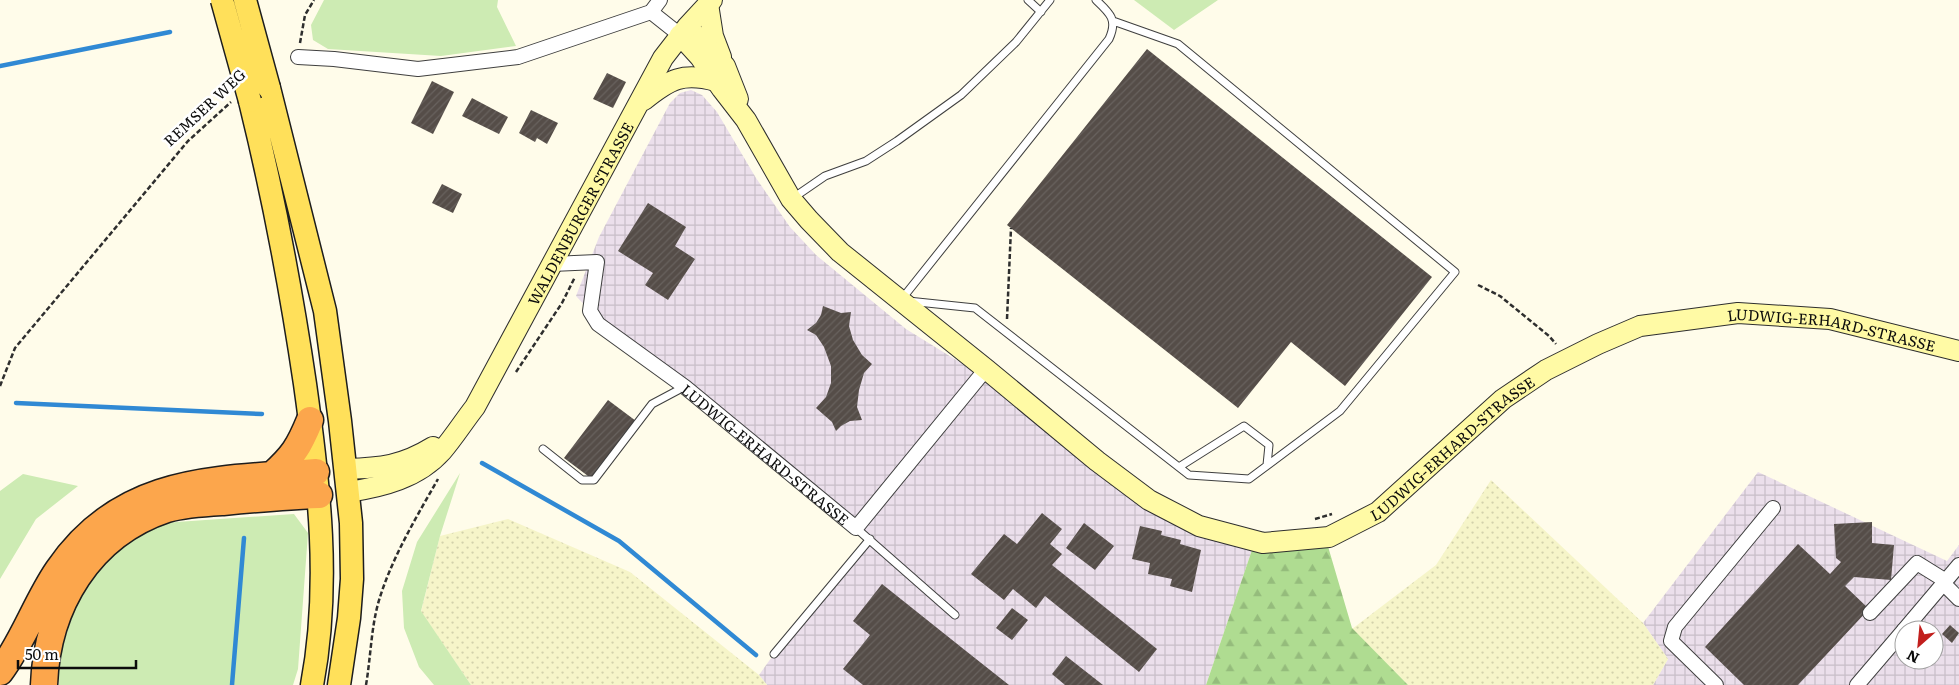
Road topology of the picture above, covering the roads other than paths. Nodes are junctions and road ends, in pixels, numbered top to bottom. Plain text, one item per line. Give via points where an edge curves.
1 (222, 0) edge
2 (245, 0) edge
3 (660, 0) edge
4 (1028, 0) edge
5 (1050, 0) edge
6 (1096, 0) edge
7 (710, 2) edge
8 (651, 12) junction
9 (1041, 12) junction
10 (1113, 21) junction
11 (683, 31) junction
12 (298, 57) road end
13 (720, 74) junction
14 (638, 104) junction
15 (791, 199) junction
16 (552, 264) junction
17 (901, 300) junction
18 (1959, 351) edge
19 (986, 369) junction
20 (684, 387) junction
21 (310, 420) junction
22 (455, 432) junction
23 (543, 449) dead end
24 (1267, 465) junction
25 (1179, 467) junction
26 (346, 469) junction
27 (272, 475) junction
28 (317, 483) junction
29 (348, 492) junction
30 (1773, 508) dead end
31 (856, 528) junction
32 (870, 539) junction
33 (1959, 565) edge
34 (1945, 582) junction
35 (1959, 599) edge
36 (1870, 614) dead end
37 (955, 615) dead end
38 (1913, 620) edge
39 (1894, 642) edge
40 (774, 654) dead end
41 (0, 672) edge
42 (44, 685) edge
43 (312, 685) edge
44 (340, 685) edge
45 (1716, 685) edge
46 (1857, 685) edge

1 - 21 main road, bridge via 242,100 266,174 295,319
2 - 26 main road, bridge via 325,311
3 - 8 street
4 - 9 lane
5 - 9 lane
6 - 10 lane via 1109,12
7 - 11 street, WALDENBURGER STRASSE
7 - 13 street
8 - 11 street
8 - 12 street via 518,57 418,69
9 - 15 lane via 1016,42 961,95 866,161 824,176
10 - 17 lane via 1109,39
10 - 24 lane via 1178,44 1456,272 1340,411
11 - 13 street, LUDWIG-ERHARD-STRASSE via 719,58
11 - 14 street, WALDENBURGER STRASSE via 663,58
13 - 14 street via 672,81
13 - 15 street, LUDWIG-ERHARD-STRASSE
14 - 16 street, WALDENBURGER STRASSE
15 - 17 street, LUDWIG-ERHARD-STRASSE via 840,252
16 - 20 street, LUDWIG-ERHARD-STRASSE via 597,262 590,311 598,324
16 - 22 street, WALDENBURGER STRASSE via 486,390
17 - 19 street, LUDWIG-ERHARD-STRASSE
17 - 25 lane via 975,308
18 - 19 street, LUDWIG-ERHARD-STRASSE via 1830,319 1738,313 1640,326 1546,370 1503,399 1378,512 1329,537 1262,543 1199,526 1149,500
19 - 31 street, LUDWIG-ERHARD-STRASSE
20 - 23 lane via 652,404 594,480 582,480
20 - 31 street, LUDWIG-ERHARD-STRASSE
21 - 27 highway via 290,459
21 - 28 main road
22 - 26 street, WALDENBURGER STRASSE via 402,462 383,468
22 - 29 street, WALDENBURGER STRASSE via 441,452 409,476 384,486
24 - 25 lane via 1249,479 1189,475
24 - 25 lane via 1269,445 1244,426
26 - 28 main road
26 - 29 main road
27 - 28 highway
27 - 41 highway via 223,479 164,490 110,516 81,541 63,564 22,640
28 - 29 main road
28 - 42 highway via 168,509 130,527 83,568 65,598 48,644
28 - 43 main road via 323,551 323,600
29 - 44 main road via 352,579
30 - 45 street via 1673,634 1671,641
31 - 32 lane
32 - 37 lane
32 - 40 lane
33 - 34 street
34 - 35 street
34 - 36 street via 1917,563
34 - 38 street
39 - 46 street

